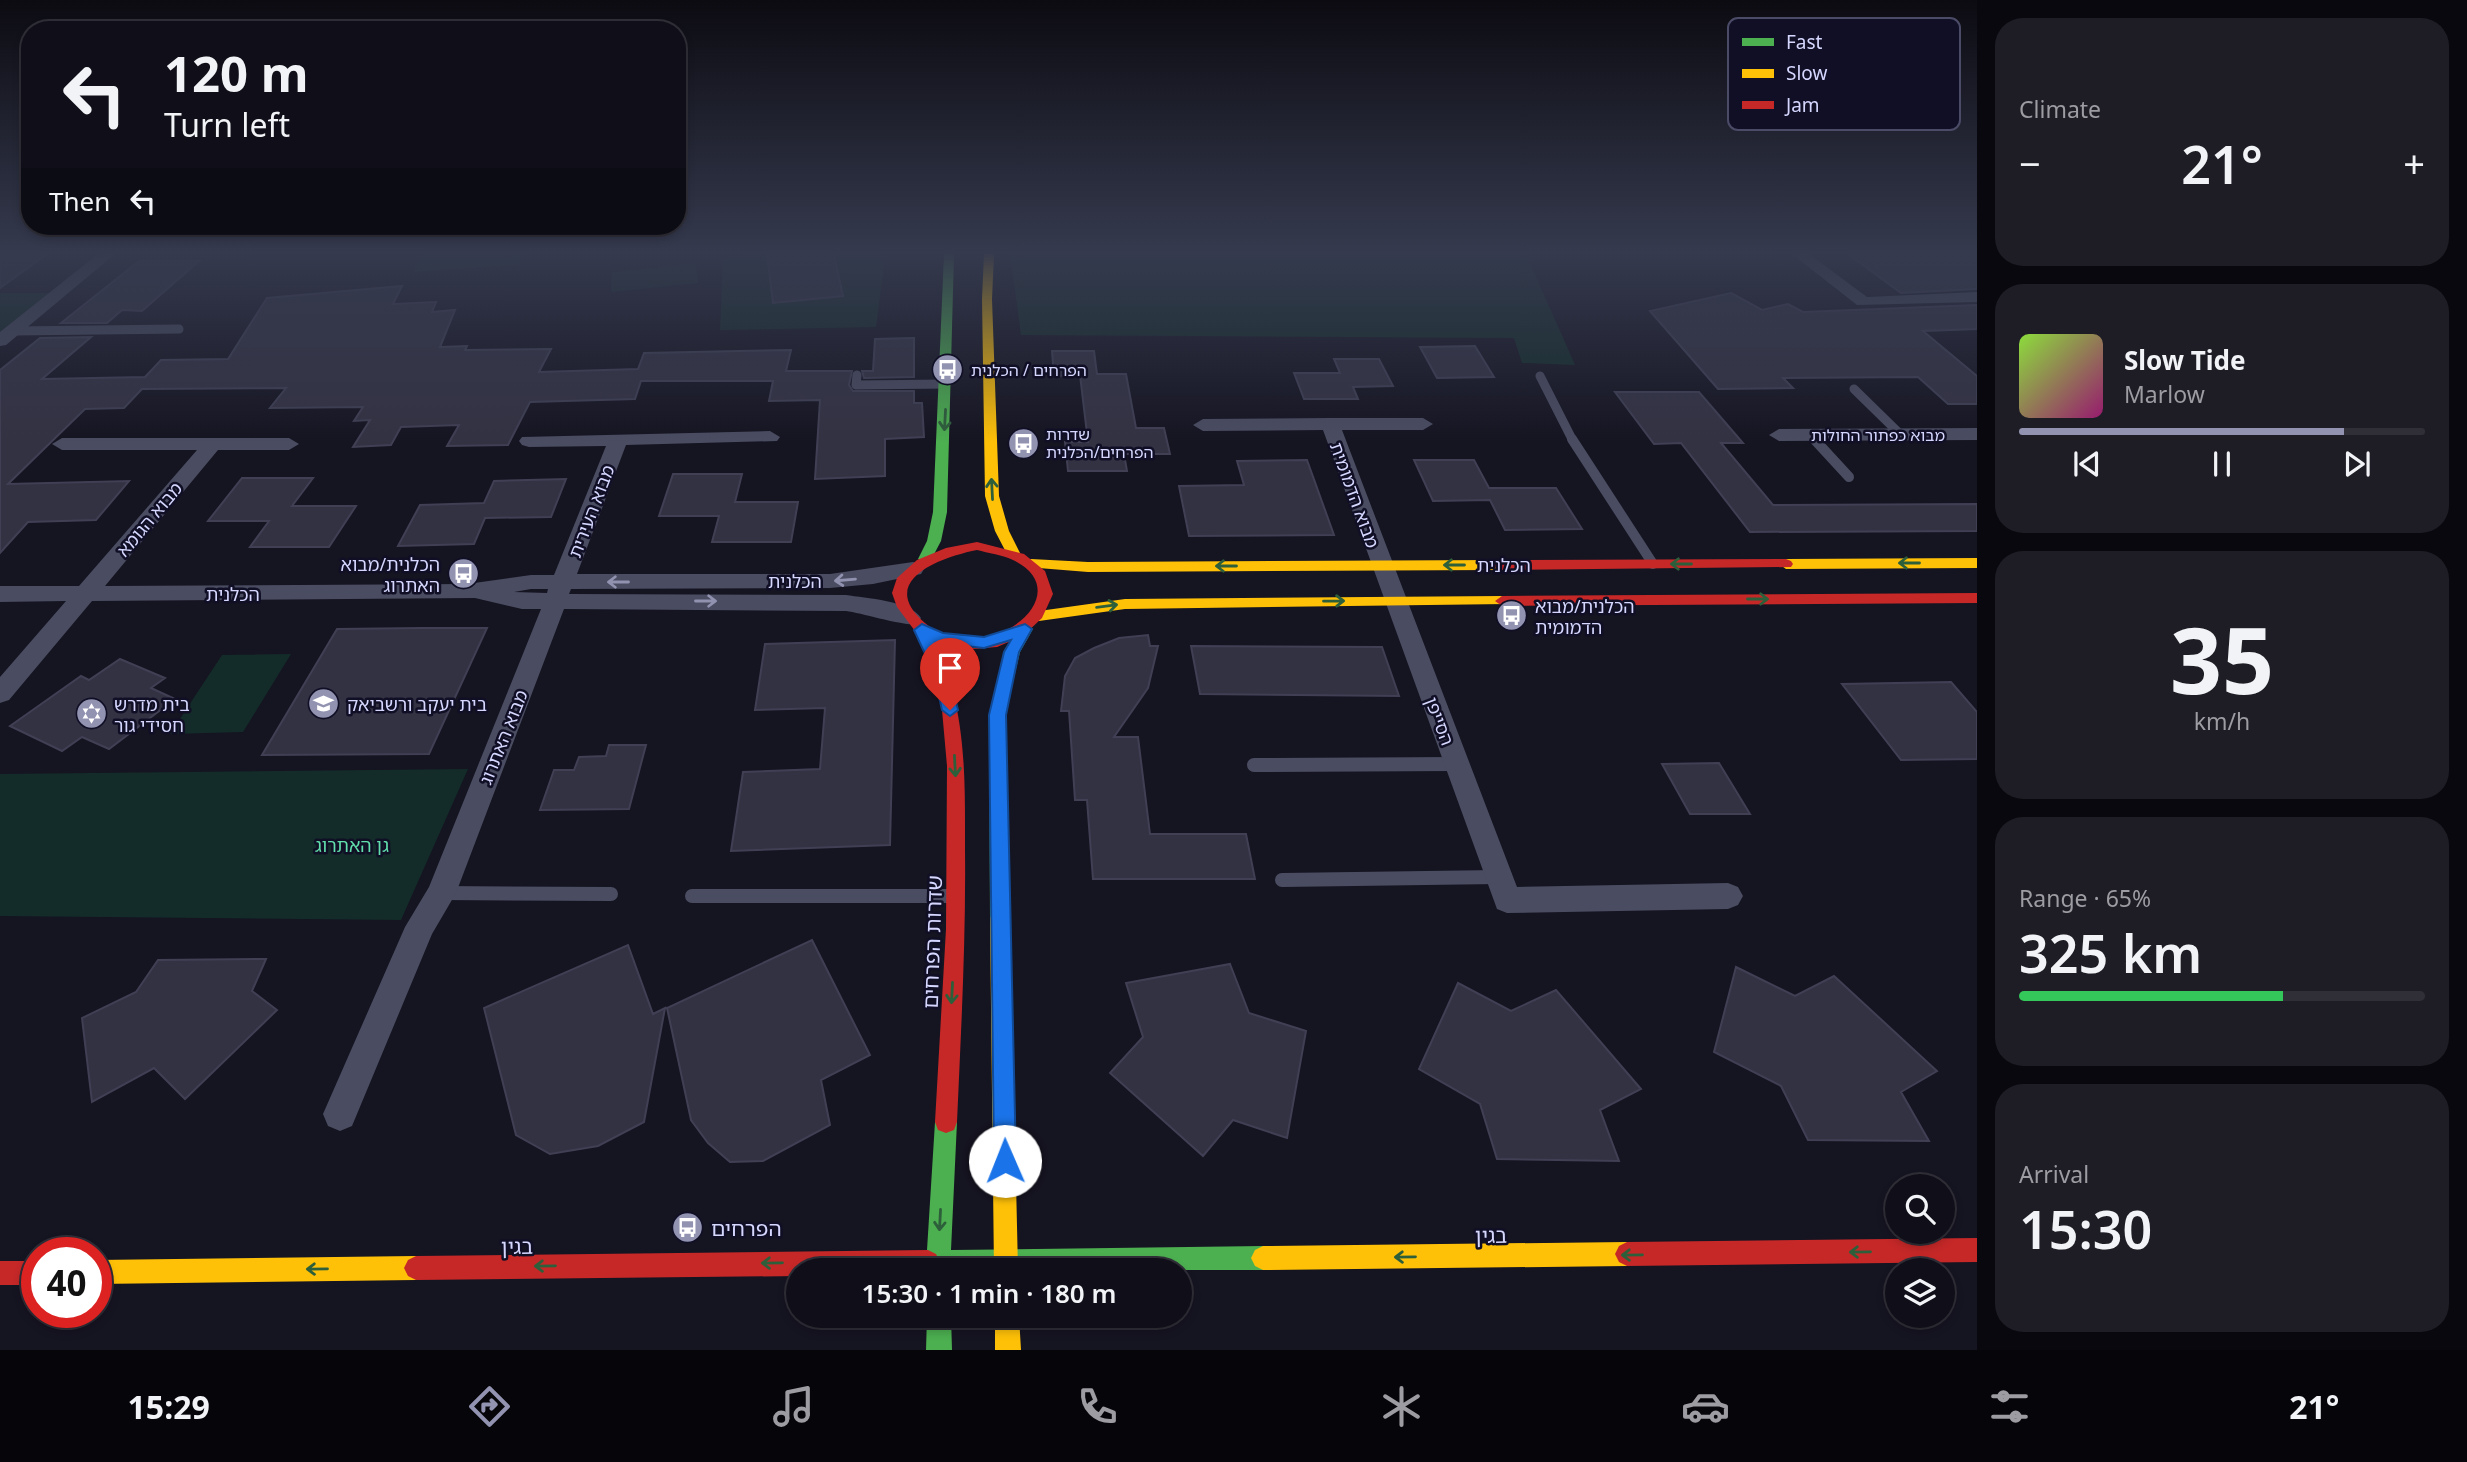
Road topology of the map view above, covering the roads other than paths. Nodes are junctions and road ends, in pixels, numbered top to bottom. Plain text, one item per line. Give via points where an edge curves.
1 (30, 317) edge
2 (947, 317) edge
3 (987, 317) edge
4 (179, 329) dead end
5 (7, 336) edge
6 (857, 374) dead end
7 (1540, 376) dead end
8 (946, 384) junction
9 (1854, 389) dead end
10 (1329, 424) junction
11 (1423, 424) dead end
12 (1203, 425) dead end
13 (1779, 435) dead end
14 (1810, 435) junction
15 (1901, 435) junction
16 (1977, 435) edge
17 (770, 437) dead end
18 (618, 440) junction
19 (529, 441) dead end
20 (62, 444) dead end
21 (213, 444) junction
22 (289, 444) dead end
23 (1849, 477) dead end
24 (1013, 553) junction
25 (1977, 563) edge
26 (919, 564) junction
27 (1031, 564) junction
28 (1653, 564) junction
29 (1381, 565) junction
30 (560, 591) junction
31 (0, 594) edge
32 (85, 595) junction
33 (1977, 598) edge
34 (1394, 600) junction
35 (1039, 616) junction
36 (915, 624) junction
37 (1025, 629) junction
38 (0, 694) edge
39 (1456, 764) junction
40 (1254, 765) dead end
41 (1498, 877) junction
42 (1282, 880) dead end
43 (441, 893) junction
44 (611, 894) dead end
45 (692, 896) dead end
46 (956, 896) junction
47 (1728, 896) dead end
48 (340, 1115) dead end
49 (1977, 1250) edge
50 (938, 1258) edge
51 (1006, 1258) edge
52 (1192, 1263) edge
53 (786, 1267) edge
54 (112, 1272) edge
55 (0, 1273) edge
56 (21, 1273) edge
57 (939, 1328) edge
58 (1007, 1328) edge
59 (939, 1350) edge
60 (1008, 1350) edge

1 - 5 street
2 - 8 street
24 -> 3 street via 992,496
4 - 5 lane
6 - 8 lane via 856,385
7 - 28 lane via 1573,442
8 -> 26 street via 940,512 934,541
9 - 15 lane
10 - 11 street, מבוא הדמומית
10 - 12 street, מבוא הדמומית
10 - 29 street, מבוא הדמומית
13 - 14 street, מבוא כפתור החולות
14 - 15 street, מבוא כפתור החולות
14 - 23 lane
15 - 16 street, מבוא כפתור החולות
17 - 18 street, מבוא העירית
18 - 19 street, מבוא העירית
18 - 30 street, מבוא העירית
20 - 21 street
21 - 22 street
21 - 32 street, מבוא הגומא
24 - 26 street via 977,546 949,550
24 - 27 street
25 -> 28 street, הכלנית
26 -> 30 street, הכלנית via 830,581
26 - 36 street via 904,580 901,593 902,606
29 -> 27 street, הכלנית
27 - 35 street via 1046,589 1046,603
28 -> 29 street, הכלנית
29 - 34 street, הסייפן
30 - 32 street, הכלנית via 509,599 467,592
30 -> 36 street, הכלנית via 846,603 885,609
30 - 43 street, מבוא האתרוג
31 - 32 street, הכלנית
32 - 38 street, מבוא הגומא
34 -> 33 street, הכלנית
35 -> 34 street, הכלנית via 1125,604
34 - 39 street, הסייפן
35 - 37 street
36 - 37 street via 940,638 984,643
36 -> 46 street, שדרות הפרחים via 941,671 950,710 956,766
37 - 51 street via 1012,652 997,715
39 - 40 lane
39 - 41 street, הסייפן
41 - 42 lane
41 - 47 street, הסייפן via 1507,900
43 - 44 lane
43 - 48 street, מבוא האתרוג via 419,927
45 - 46 lane
46 -> 50 street, שדרות הפרחים
49 -> 52 street, בגין
53 -> 54 street, בגין
55 - 56 street
57 - 59 street
58 - 60 street

